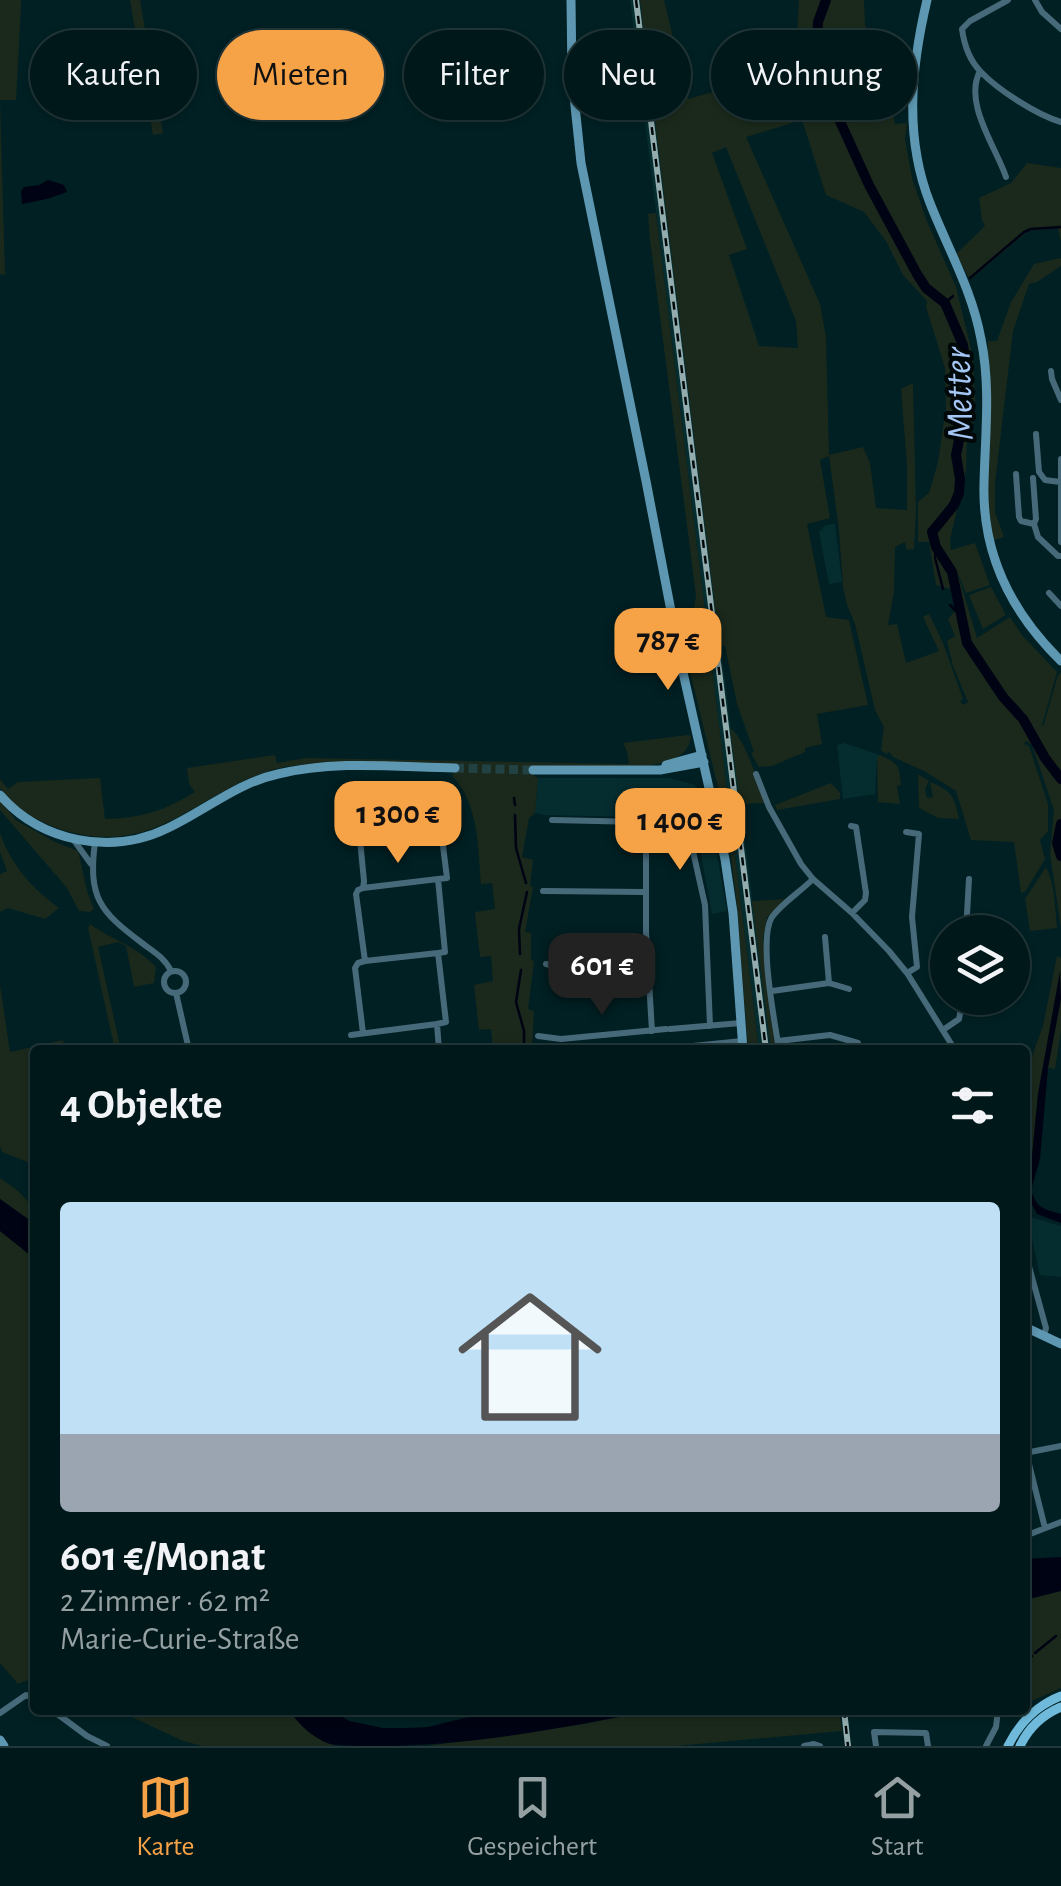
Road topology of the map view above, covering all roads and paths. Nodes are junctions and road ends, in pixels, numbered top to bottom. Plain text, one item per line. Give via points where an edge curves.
1 (571, 0) edge
2 (927, 0) edge
3 (1008, 0) edge
4 (1036, 0) edge
5 (1061, 29) edge
6 (980, 71) junction
7 (1061, 122) edge
8 (1006, 177) dead end
9 (1052, 371) dead end
10 (1061, 400) edge
11 (1036, 434) dead end
12 (1061, 459) edge
13 (1016, 474) dead end
14 (1033, 478) dead end
15 (1060, 482) edge
16 (1034, 524) junction
17 (1061, 542) edge
18 (1061, 556) edge
19 (1050, 594) dead end
20 (1061, 606) edge
21 (1061, 661) edge
22 (697, 733) junction
23 (703, 759) junction
24 (682, 764) junction
25 (455, 768) tunnel mouth
26 (533, 770) tunnel mouth
27 (756, 774) dead end
28 (709, 784) junction
29 (0, 794) edge
30 (552, 820) dead end
31 (646, 821) junction
32 (851, 826) dead end
33 (906, 832) dead end
34 (73, 840) junction
35 (95, 842) junction
36 (112, 842) junction
37 (92, 865) junction
38 (438, 879) junction
39 (969, 879) dead end
40 (813, 880) junction
41 (362, 888) junction
42 (543, 891) dead end
43 (644, 892) junction
44 (852, 913) junction
45 (967, 915) edge
46 (825, 938) dead end
47 (438, 952) junction
48 (365, 962) junction
49 (647, 962) junction
50 (546, 964) dead end
51 (171, 971) junction
52 (906, 973) junction
53 (829, 983) junction
54 (849, 989) dead end
55 (772, 991) junction
56 (176, 994) junction
57 (961, 1015) edge
58 (741, 1023) junction
59 (436, 1024) junction
60 (708, 1026) junction
61 (943, 1030) junction
62 (652, 1031) junction
63 (364, 1033) junction
64 (351, 1035) dead end
65 (538, 1036) dead end
66 (778, 1040) junction
67 (858, 1043) dead end
68 (188, 1045) edge
69 (439, 1045) edge
70 (708, 1045) edge
71 (742, 1045) edge
72 (779, 1045) edge
73 (952, 1045) edge
74 (1030, 1270) edge
75 (1030, 1329) edge
76 (1044, 1336) junction
77 (1061, 1344) edge
78 (1061, 1446) edge
79 (1030, 1450) edge
80 (1030, 1467) edge
81 (1061, 1522) edge
82 (1045, 1528) junction
83 (1030, 1534) edge
84 (1061, 1696) edge
85 (30, 1698) edge
86 (1061, 1707) edge
87 (0, 1713) edge
88 (1030, 1714) edge
89 (59, 1715) edge
90 (997, 1715) edge
91 (1029, 1715) edge
92 (819, 1745) edge
93 (107, 1746) edge
94 (804, 1746) edge
95 (876, 1746) edge
96 (928, 1746) edge
97 (986, 1746) edge
98 (1008, 1746) edge
99 (1020, 1746) edge

1 - 22 main road via 581,163
2 - 21 main road via 912,108 919,166 981,336 986,530 1008,594
3 - 6 street via 962,29
4 - 5 street
6 - 7 street
6 - 8 street via 974,88
9 - 10 street
11 - 15 street via 1039,472
12 - 15 street
13 - 16 street via 1019,517
14 - 16 street
15 - 17 street
16 - 18 street via 1038,537
19 - 20 street
22 - 23 main road
22 - 24 main road
23 - 24 main road
23 - 28 main road
24 - 26 main road
24 - 28 main road
25 - 36 main road via 326,766 274,774 162,832
27 - 40 street
28 - 58 main road via 730,885
29 - 34 main road via 34,824
30 - 31 street
31 - 43 street
31 - 60 street via 688,828 705,905
32 - 44 street via 866,893
33 - 52 street via 918,834 912,916 917,967
34 - 35 main road
34 - 37 street
35 - 36 main road
35 - 37 street
36 - 37 street
37 - 51 street via 102,907
38 - 41 street
38 - 41 street via 447,878 438,806 360,817
38 - 47 street via 445,952
39 - 45 street
40 - 44 street
40 - 55 street via 767,927
41 - 48 street via 356,894
42 - 43 street
43 - 49 street
44 - 52 street
46 - 53 street
47 - 48 street
47 - 59 street via 446,1022
48 - 63 street via 355,968
49 - 50 street
49 - 62 street
51 - 56 street via 164,984
51 - 56 street via 186,980
52 - 61 street
53 - 54 street
53 - 55 street
55 - 66 street
56 - 68 street
57 - 61 street
58 - 60 street
58 - 71 main road
59 - 63 street
59 - 69 street
60 - 62 street
60 - 70 street
61 - 73 street
62 - 65 street via 562,1040
63 - 64 street
66 - 67 street via 830,1035
66 - 72 street
74 - 76 street
75 - 76 main road
76 - 77 main road
78 - 79 street
80 - 82 street
81 - 82 street
82 - 83 street
84 - 88 main road
85 - 87 street
86 - 99 main road via 1033,1726
89 - 93 street
90 - 97 street
91 - 98 main road
92 - 94 street
95 - 96 street via 874,1732 926,1734

